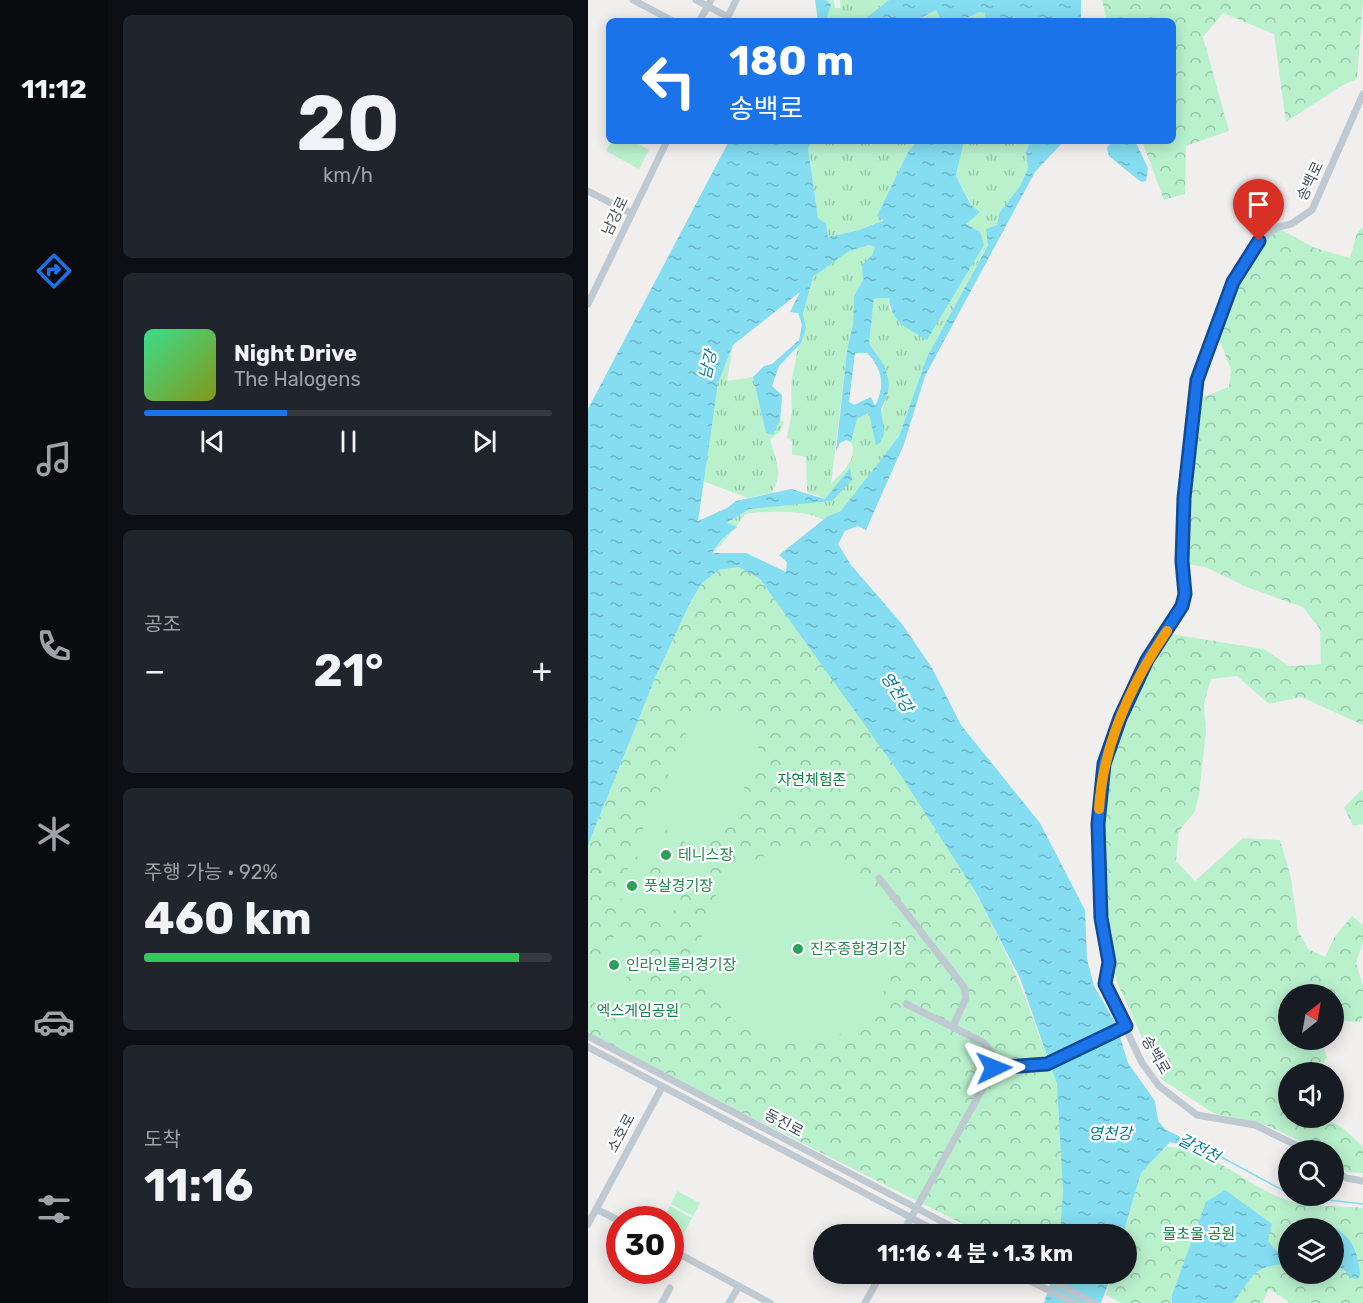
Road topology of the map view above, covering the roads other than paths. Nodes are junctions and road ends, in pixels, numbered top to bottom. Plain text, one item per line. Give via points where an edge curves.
1 (633, 0) edge
2 (696, 0) edge
3 (736, 0) edge
4 (709, 3) edge
5 (667, 18) edge
6 (701, 18) dead end
7 (726, 18) edge
8 (727, 18) edge
9 (1363, 94) edge
10 (666, 144) edge
11 (588, 192) edge
12 (631, 213) junction
13 (589, 300) edge
14 (879, 878) dead end
15 (906, 1004) dead end
16 (954, 1026) junction
17 (1126, 1026) junction
18 (588, 1036) edge
19 (588, 1047) edge
20 (994, 1068) junction
21 (662, 1086) junction
22 (1286, 1140) edge
23 (1344, 1177) edge
24 (1363, 1181) edge
25 (916, 1207) junction
26 (596, 1209) junction
27 (606, 1214) edge
28 (911, 1218) junction
29 (588, 1224) edge
30 (908, 1224) edge
31 (923, 1224) edge
32 (947, 1224) edge
33 (684, 1257) edge
34 (875, 1284) edge
35 (1036, 1284) edge
36 (1058, 1284) edge
37 (739, 1286) junction
38 (670, 1288) dead end
39 (664, 1303) edge
40 (729, 1303) edge
41 (770, 1303) edge
42 (865, 1303) edge
43 (1074, 1303) edge
44 (1094, 1303) edge

1 - 5 street
2 - 4 street
3 - 8 street
4 - 6 street
4 - 7 street
9 - 17 street, 송백로 via 1312,210 1259,241 1245,261 1226,299 1197,380 1183,509 1185,594 1182,606 1147,660 1120,718 1101,788 1101,918 1109,962 1105,984
10 - 12 street, 남강로
11 - 12 street
12 - 13 street, 남강로
14 - 16 street via 964,987 966,998
15 - 16 street
16 - 20 street via 982,1042 993,1054
17 - 20 street via 1047,1064
17 - 22 street, 송백로 via 1142,1063 1159,1086 1197,1115 1255,1125
18 - 25 street, 동진로
19 - 21 street, 동진로
20 - 25 street
21 - 26 street, 소호로
21 - 28 street, 동진로
23 - 24 street
25 - 28 street
25 - 32 street, 동진로
26 - 27 street
26 - 29 street, 소호로
28 - 30 street
28 - 31 street, 동진로
33 - 37 street
34 - 42 street
35 - 43 street
36 - 44 street
37 - 40 street
37 - 41 street
38 - 39 street

